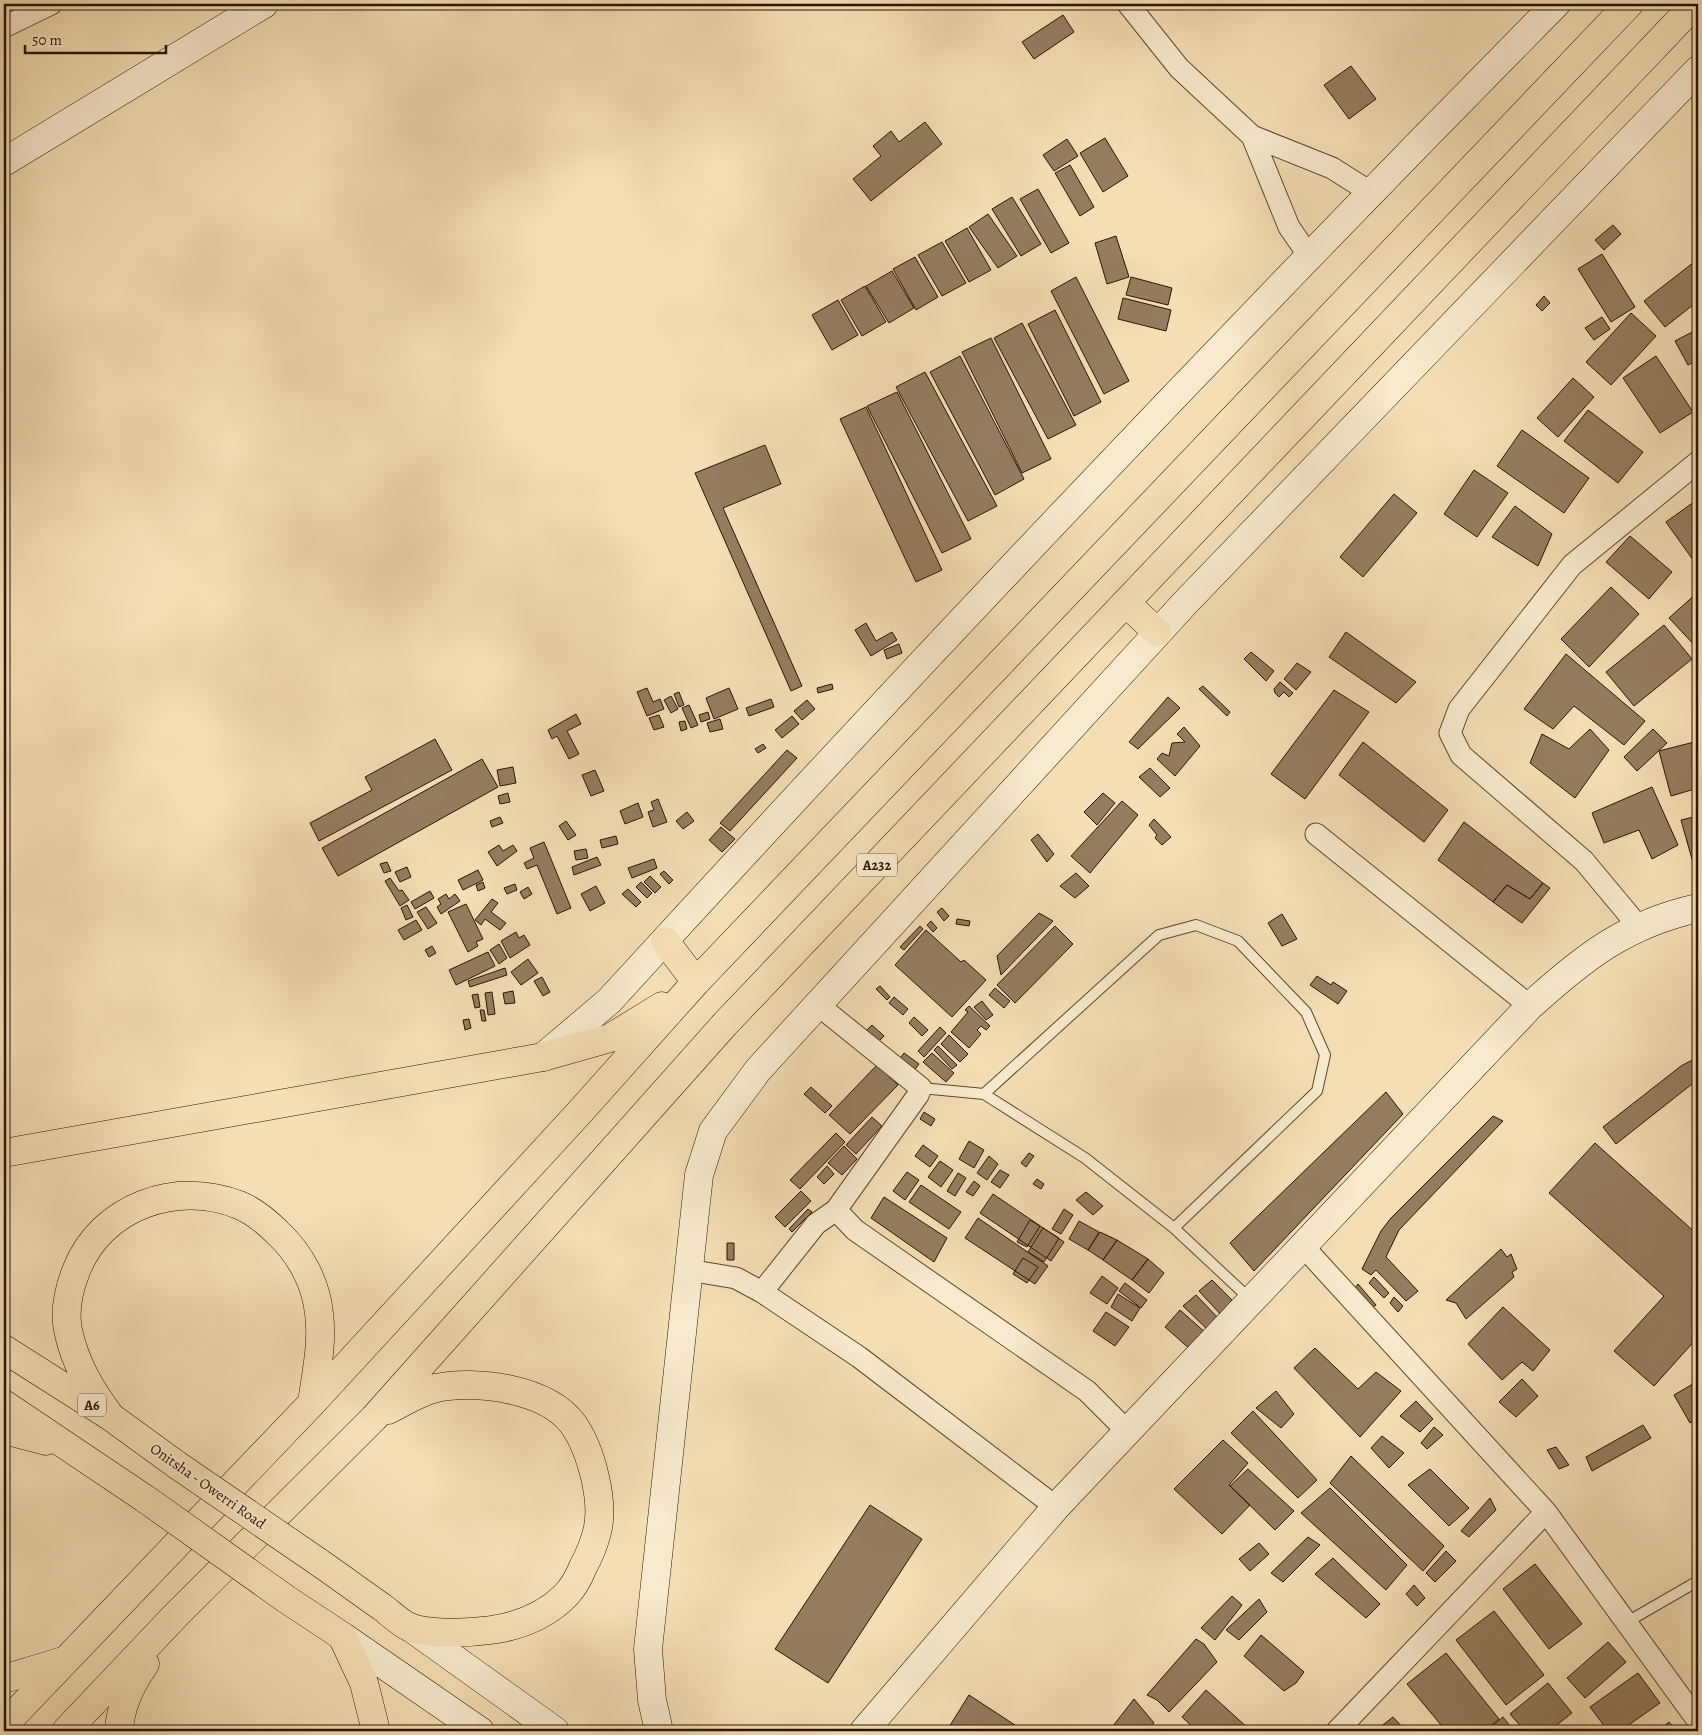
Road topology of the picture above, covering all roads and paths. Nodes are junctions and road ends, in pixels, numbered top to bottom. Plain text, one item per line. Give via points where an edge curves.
1 (51, 4) edge
2 (264, 4) edge
3 (1128, 4) edge
4 (1556, 4) edge
5 (1629, 4) edge
6 (1695, 4) edge
7 (4, 26) edge
8 (1698, 70) edge
9 (1252, 136) junction
10 (4, 162) edge
11 (1370, 192) junction
12 (1308, 256) junction
13 (1698, 462) edge
14 (1126, 603) junction
15 (1158, 632) junction
16 (1316, 834) dead end
17 (1698, 908) edge
18 (1639, 926) junction
19 (665, 941) junction
20 (692, 986) junction
21 (818, 1005) junction
22 (1530, 1006) junction
23 (544, 1057) junction
24 (921, 1088) junction
25 (984, 1094) junction
26 (4, 1154) edge
27 (836, 1210) junction
28 (1174, 1228) junction
29 (1302, 1245) junction
30 (688, 1270) junction
31 (762, 1292) junction
32 (1251, 1299) junction
33 (4, 1349) edge
34 (312, 1403) junction
35 (4, 1404) edge
36 (111, 1417) junction
37 (374, 1418) junction
38 (4, 1430) edge
39 (1127, 1431) junction
40 (78, 1455) junction
41 (1056, 1507) junction
42 (1546, 1512) junction
43 (1698, 1581) edge
44 (177, 1614) junction
45 (1626, 1622) junction
46 (410, 1627) junction
47 (342, 1636) junction
48 (64, 1661) junction
49 (4, 1678) edge
50 (1698, 1722) edge
51 (4, 1725) edge
52 (66, 1731) edge
53 (119, 1731) edge
54 (376, 1731) edge
55 (480, 1731) edge
56 (555, 1731) edge
57 (659, 1731) edge
58 (864, 1731) edge
59 (1337, 1731) edge

1 - 7 street
2 - 10 main road
3 - 9 street via 1179,68
4 - 11 main road
5 - 20 highway
6 - 14 highway, A232
8 - 15 main road
9 - 11 street via 1332,168
9 - 12 street via 1288,227
11 - 12 main road
12 - 19 main road via 1011,568
13 - 18 street via 1572,565 1459,710 1450,733 1460,755 1584,861
14 - 15 highway
14 - 37 highway, A232 via 725,1024
15 - 21 main road
16 - 22 street
17 - 18 main road
18 - 22 main road via 1580,962
19 - 20 highway
19 - 23 main road via 609,1001
20 - 23 highway via 610,1038
20 - 34 highway via 580,1114
21 - 24 street
21 - 30 main road via 758,1070 713,1131 699,1175
22 - 29 main road
23 - 26 highway
24 - 25 lane
24 - 27 street
25 - 28 lane via 1085,1158
25 - 28 lane via 1159,935 1196,925 1238,941 1306,1012 1325,1054 1323,1064 1316,1091
27 - 31 street via 816,1224
27 - 39 street via 855,1230 1087,1391
28 - 32 lane
29 - 32 main road
29 - 42 street
30 - 31 street via 736,1278
30 - 57 main road via 648,1649 652,1700
31 - 41 street via 859,1357
32 - 39 main road
33 - 36 highway, Onitsha - Owerri Road / A6
34 - 36 highway via 321,1337 319,1311 300,1257 262,1218 241,1206 218,1198 191,1195 155,1200 116,1219 96,1236 81,1258 70,1284 68,1329 76,1359 86,1381
34 - 48 highway
35 - 40 highway
36 - 46 highway, Onitsha - Owerri Road / A6, bridge
37 - 44 highway, A232
37 - 46 highway via 436,1388 496,1386 532,1396 556,1408 572,1423 586,1446 594,1470 598,1530 580,1574 567,1595 526,1622 498,1629 454,1633
38 - 40 highway via 35,1437
39 - 41 main road
40 - 47 highway, bridge
41 - 58 main road
42 - 45 street
42 - 59 street
43 - 45 lane
44 - 52 highway, A232
44 - 53 highway via 127,1694
45 - 50 street
46 - 56 main road
47 - 54 highway via 364,1684
47 - 55 main road
48 - 49 highway
48 - 51 highway

